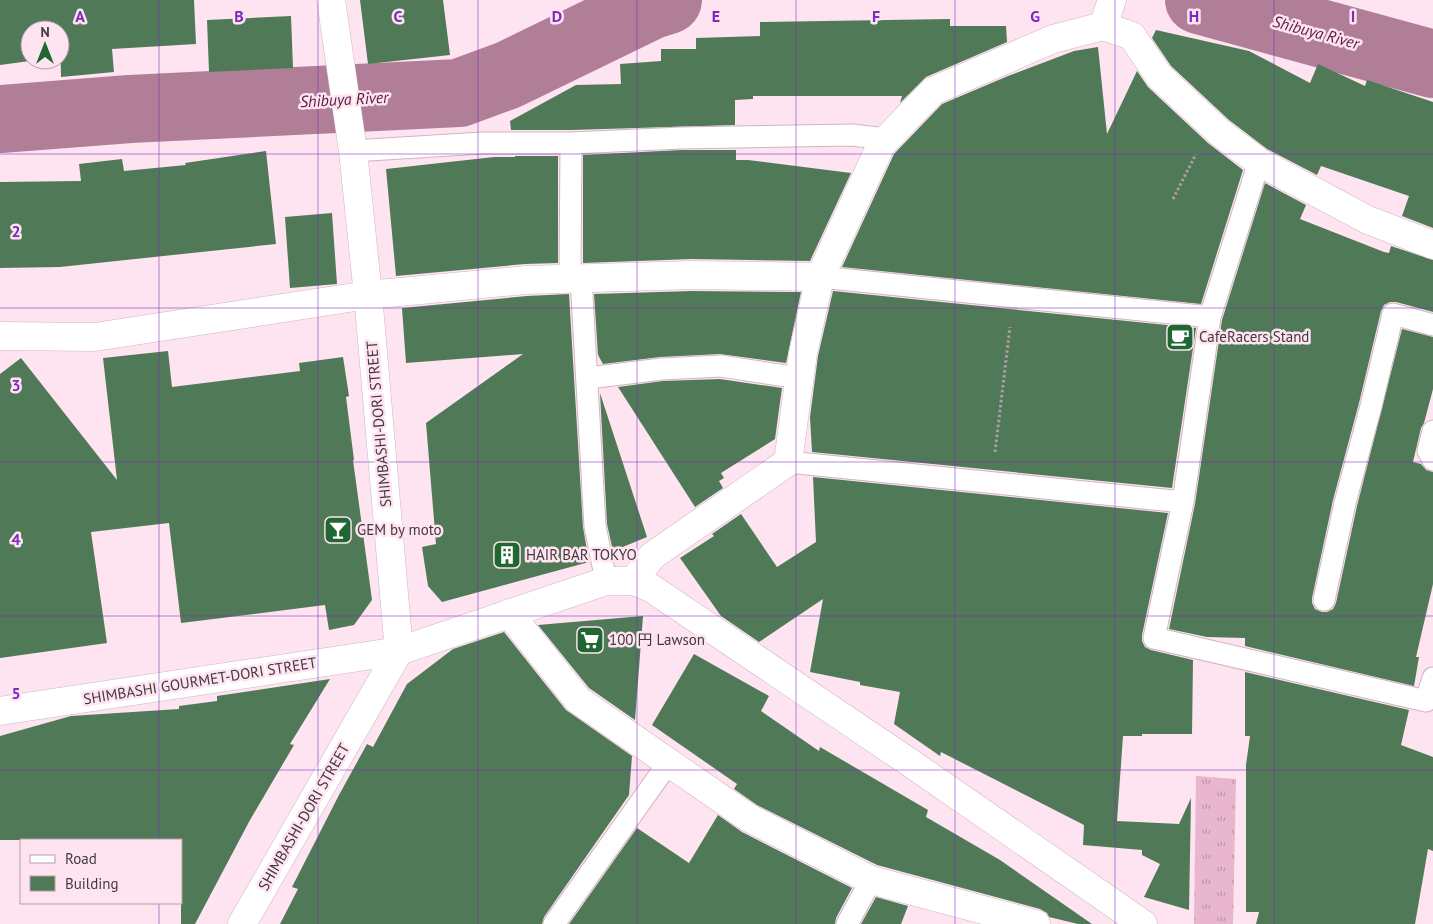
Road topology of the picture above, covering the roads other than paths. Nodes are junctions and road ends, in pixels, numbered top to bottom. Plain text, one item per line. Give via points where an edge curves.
1 (331, 0) edge
2 (1108, 11) edge
3 (886, 139) junction
4 (571, 143) junction
5 (353, 152) junction
6 (1259, 162) junction
7 (1433, 245) edge
8 (820, 277) junction
9 (576, 278) junction
10 (368, 294) junction
11 (1210, 317) junction
12 (1433, 325) edge
13 (0, 336) edge
14 (588, 378) junction
15 (799, 378) junction
16 (1433, 431) edge
17 (1433, 460) edge
18 (788, 462) junction
19 (1183, 502) junction
20 (606, 581) junction
21 (633, 581) junction
22 (1324, 600) dead end
23 (509, 614) junction
24 (399, 651) junction
25 (1433, 678) edge
26 (0, 711) edge
27 (669, 762) junction
28 (871, 880) junction
29 (242, 924) edge
30 (554, 924) edge
31 (847, 924) edge
32 (1036, 924) edge
33 (1143, 924) edge

1 - 5 street, SHIMBASHI-DORI STREET
2 - 3 street via 1053,39 933,91
2 - 6 street via 1132,36 1159,76 1210,124
3 - 4 lane via 852,135
3 - 8 street via 880,145
4 - 5 lane via 482,143
4 - 9 lane
5 - 10 street, SHIMBASHI-DORI STREET
6 - 7 street via 1368,220
6 - 11 lane
8 - 9 street via 692,275
8 - 11 lane
8 - 15 street
9 - 10 street
9 - 14 lane
10 - 13 street via 95,337
10 - 24 street, SHIMBASHI-DORI STREET
11 - 19 lane
12 - 22 lane via 1393,314
14 - 15 lane via 721,366
14 - 20 lane via 595,526
15 - 18 street
16 - 17 lane via 1428,451
18 - 19 lane
18 - 21 street via 652,556
19 - 25 lane via 1154,638 1426,701
20 - 21 street, SHIMBASHI GOURMET-DORI STREET
20 - 23 street, SHIMBASHI GOURMET-DORI STREET
21 - 33 street via 650,588 909,762
23 - 24 street, SHIMBASHI GOURMET-DORI STREET
23 - 27 street via 578,700
24 - 26 street, SHIMBASHI GOURMET-DORI STREET
24 - 29 street, SHIMBASHI-DORI STREET
27 - 28 street via 749,818
27 - 30 lane
28 - 31 lane
28 - 32 street

